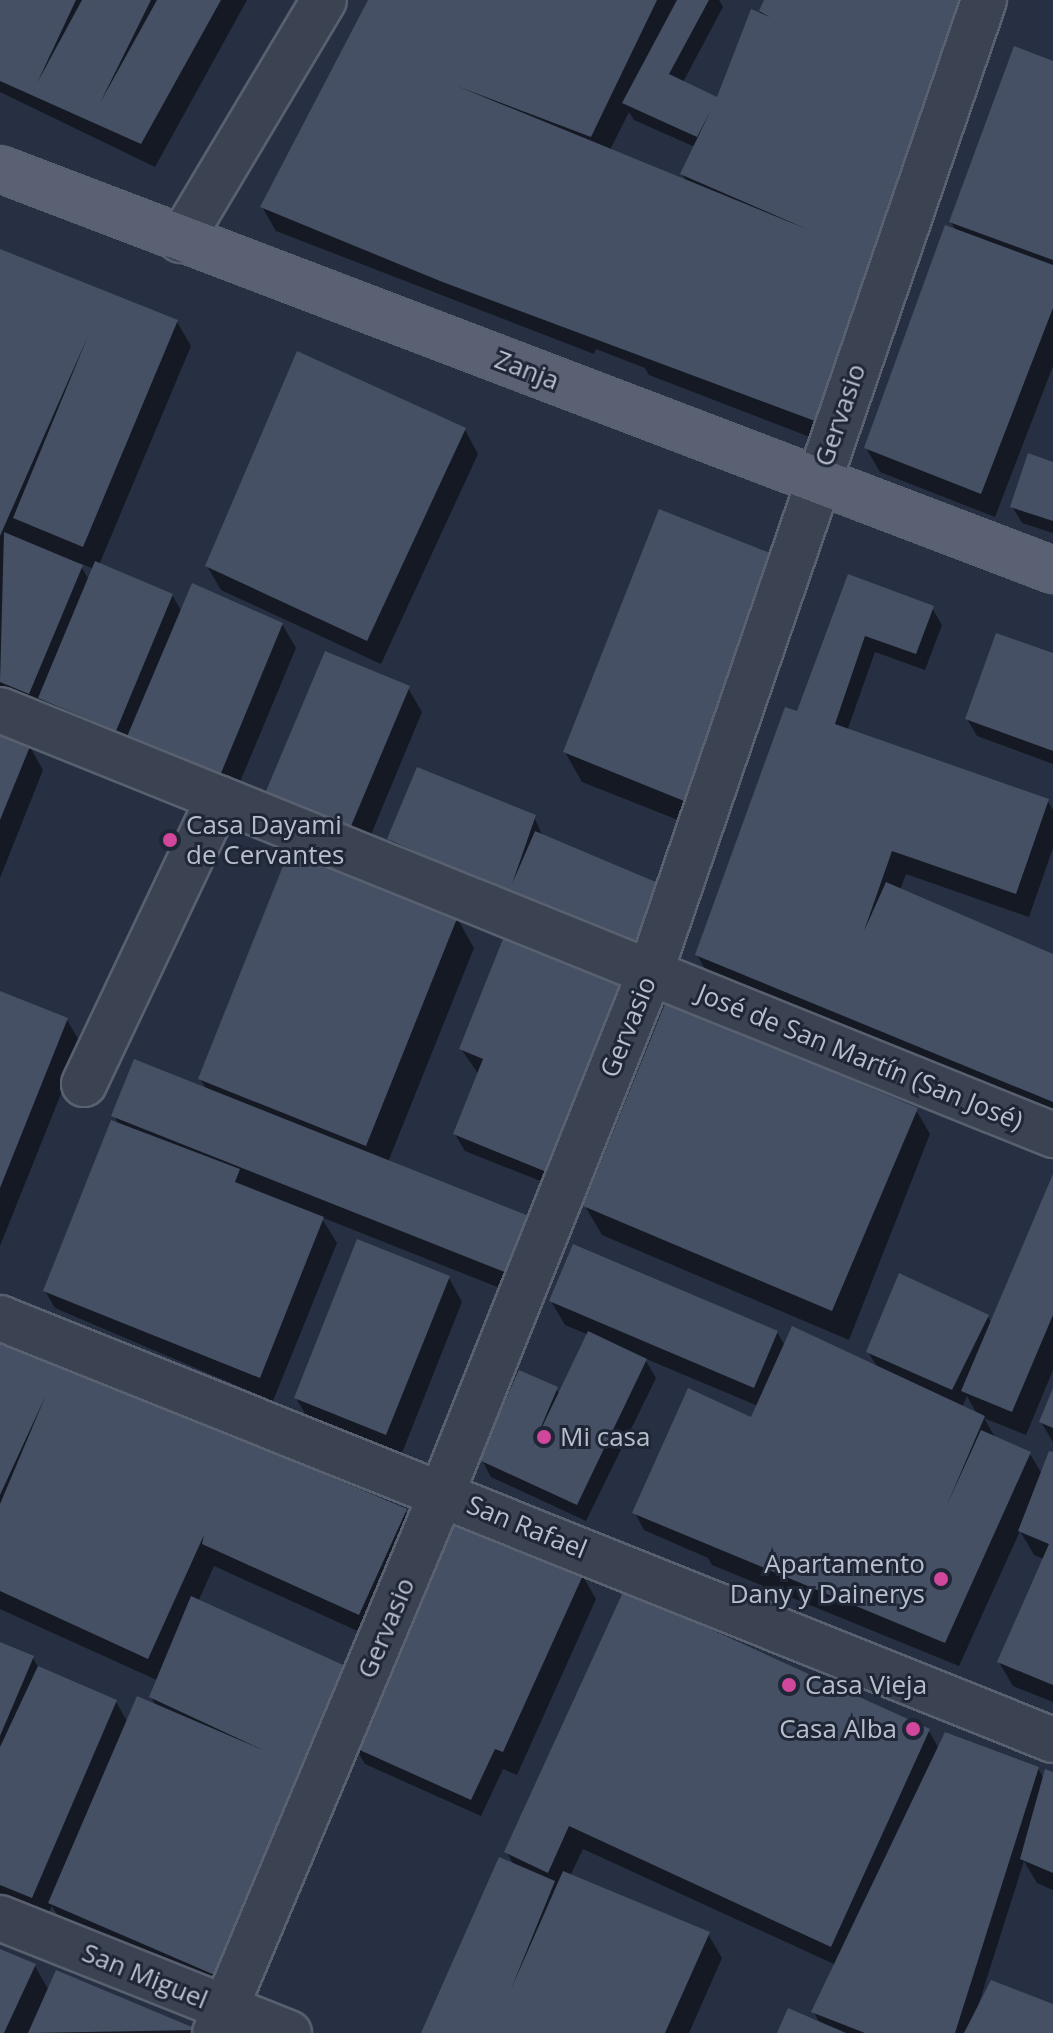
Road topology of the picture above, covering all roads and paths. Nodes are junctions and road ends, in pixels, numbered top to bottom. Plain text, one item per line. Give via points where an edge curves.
1 (324, 0) edge
2 (984, 0) edge
3 (0, 169) edge
4 (181, 240) junction
5 (817, 480) junction
6 (1053, 570) edge
7 (0, 710) edge
8 (219, 798) junction
9 (650, 973) junction
10 (84, 1084) dead end
11 (1053, 1135) edge
12 (0, 1318) edge
13 (442, 1493) junction
14 (1053, 1740) edge
15 (0, 1918) edge
16 (220, 2021) edge
17 (289, 2033) edge

1 - 4 street
2 - 5 street, Gervasio
3 - 4 main road, Zanja
4 - 5 main road, Zanja
5 - 6 main road, Zanja
5 - 9 street, Gervasio
7 - 8 street, José de San Martín (San José)
8 - 9 street, José de San Martín (San José)
8 - 10 street
9 - 11 street, José de San Martín (San José)
9 - 13 street, Gervasio
12 - 13 street, San Rafael
13 - 14 street, San Rafael
13 - 16 street, Gervasio
15 - 16 street, San Miguel
16 - 17 street, San Miguel

